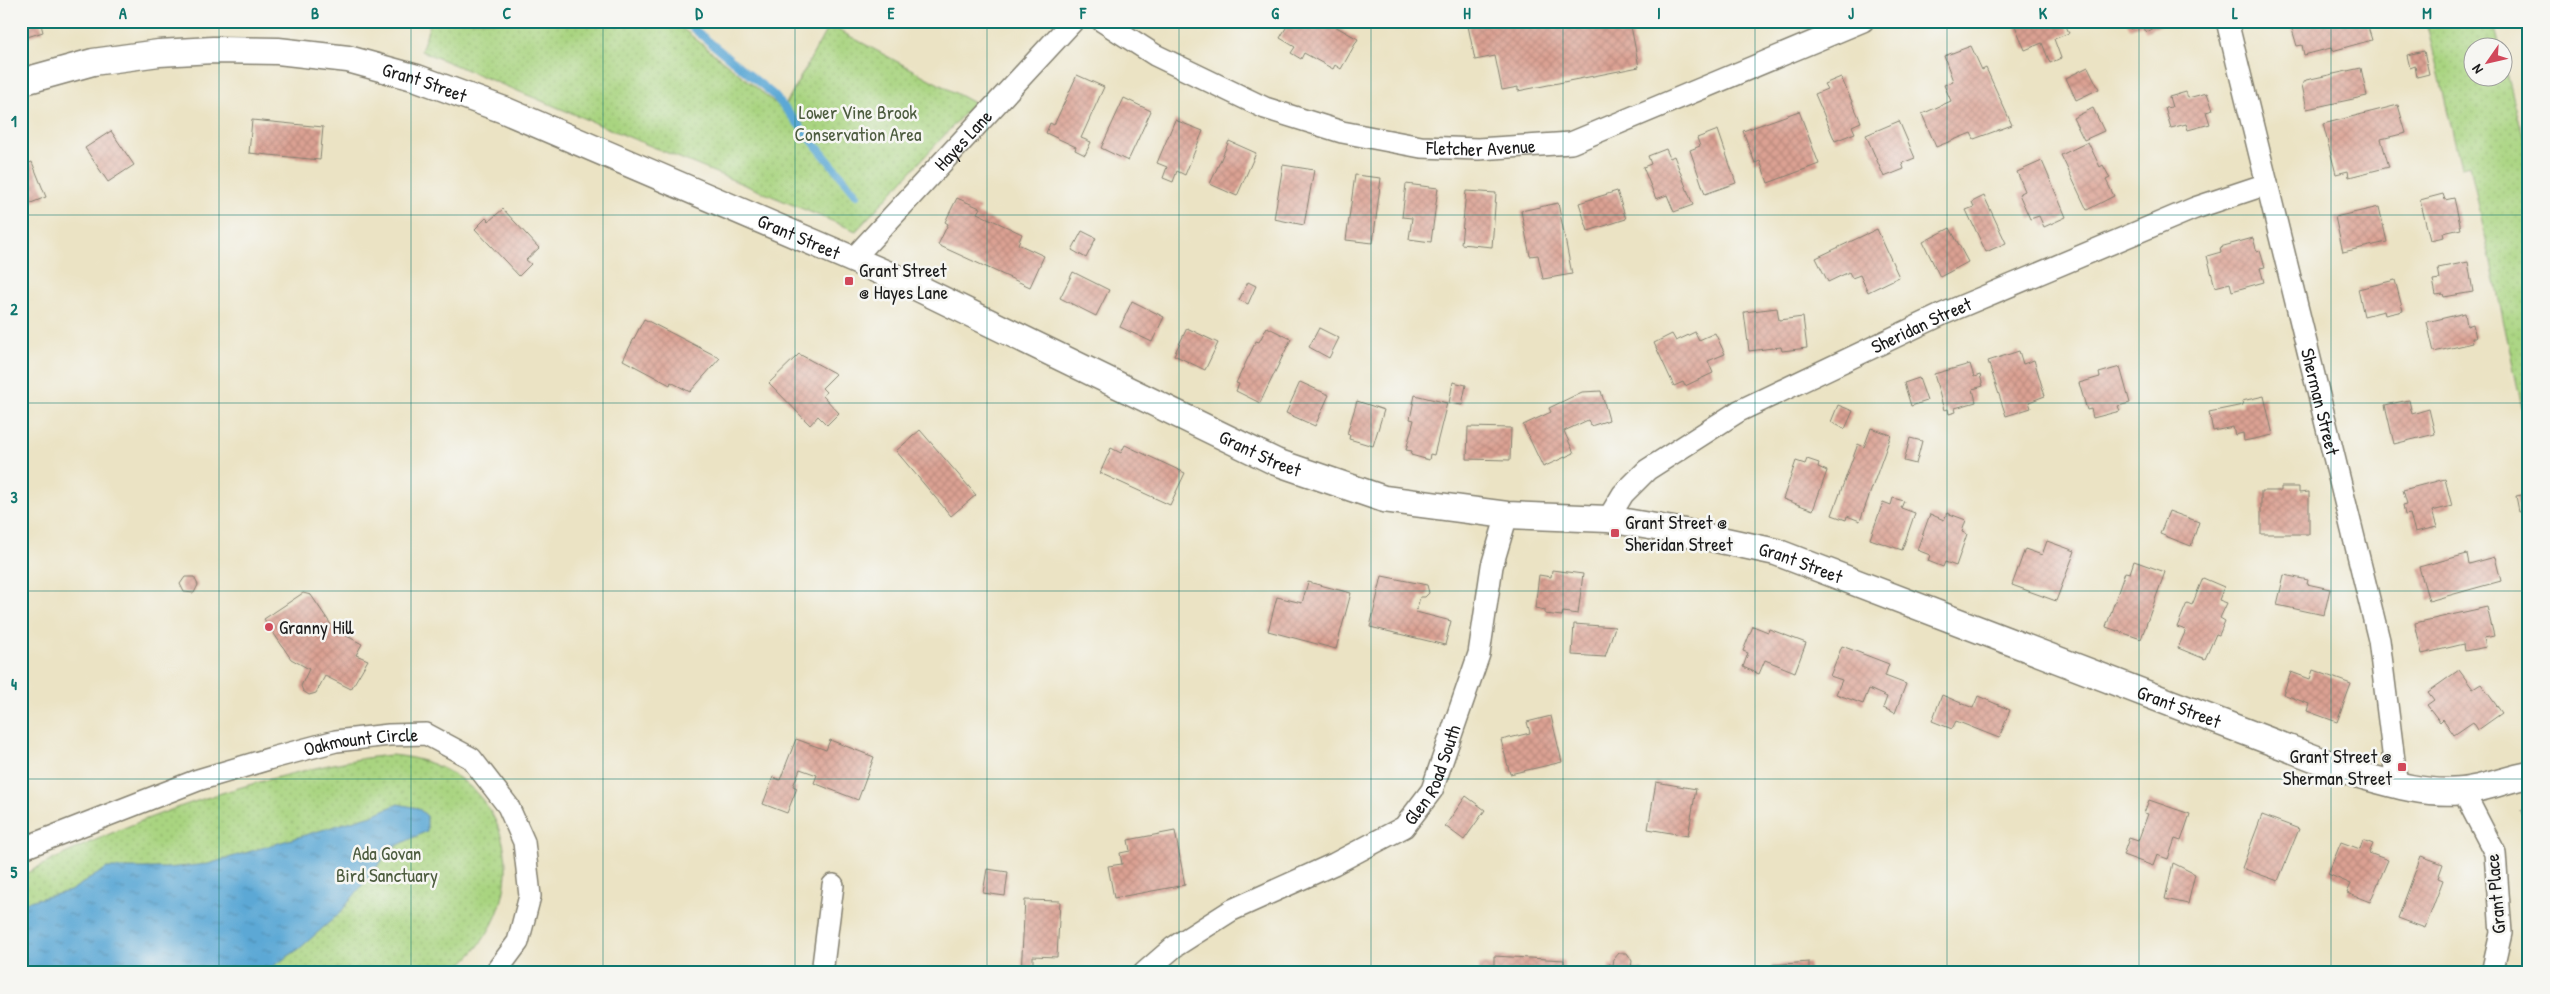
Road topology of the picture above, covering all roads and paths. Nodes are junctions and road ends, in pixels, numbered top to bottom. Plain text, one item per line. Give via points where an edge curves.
1 (1073, 21) edge
2 (1102, 21) edge
3 (1863, 21) edge
4 (2227, 21) edge
5 (21, 82) edge
6 (2267, 184) junction
7 (853, 259) junction
8 (1507, 515) junction
9 (1608, 519) junction
10 (2529, 775) edge
11 (2396, 786) junction
12 (2463, 791) junction
13 (21, 849) edge
14 (833, 885) dead end
15 (494, 973) edge
16 (822, 973) edge
17 (1144, 973) edge
18 (2492, 973) edge

1 - 7 street, Hayes Lane
2 - 3 street, Fletcher Avenue via 1154,55 1266,108 1342,132 1408,145 1478,149 1571,143
4 - 6 street, Sherman Street
5 - 7 street, Grant Street via 93,62 159,53 278,51 348,59 417,78 504,110
6 - 9 street, Sheridan Street via 2195,208 1936,318 1740,411 1647,470 1623,494
6 - 11 street, Sherman Street via 2378,640
7 - 8 street, Grant Street via 1276,462 1384,499
8 - 9 street, Grant Street
8 - 17 street, Glen Road South via 1492,566 1479,654 1432,790 1404,827 1334,864 1232,910 1174,947
9 - 11 street, Grant Street via 1776,552 2335,766
10 - 12 street, Grant Street
11 - 12 street, Grant Street
12 - 18 street, Grant Place via 2495,853 2501,932
13 - 15 street, Oakmount Circle via 198,780 272,758 336,741 426,734 471,758 508,806 524,842 530,896 518,942
14 - 16 street

